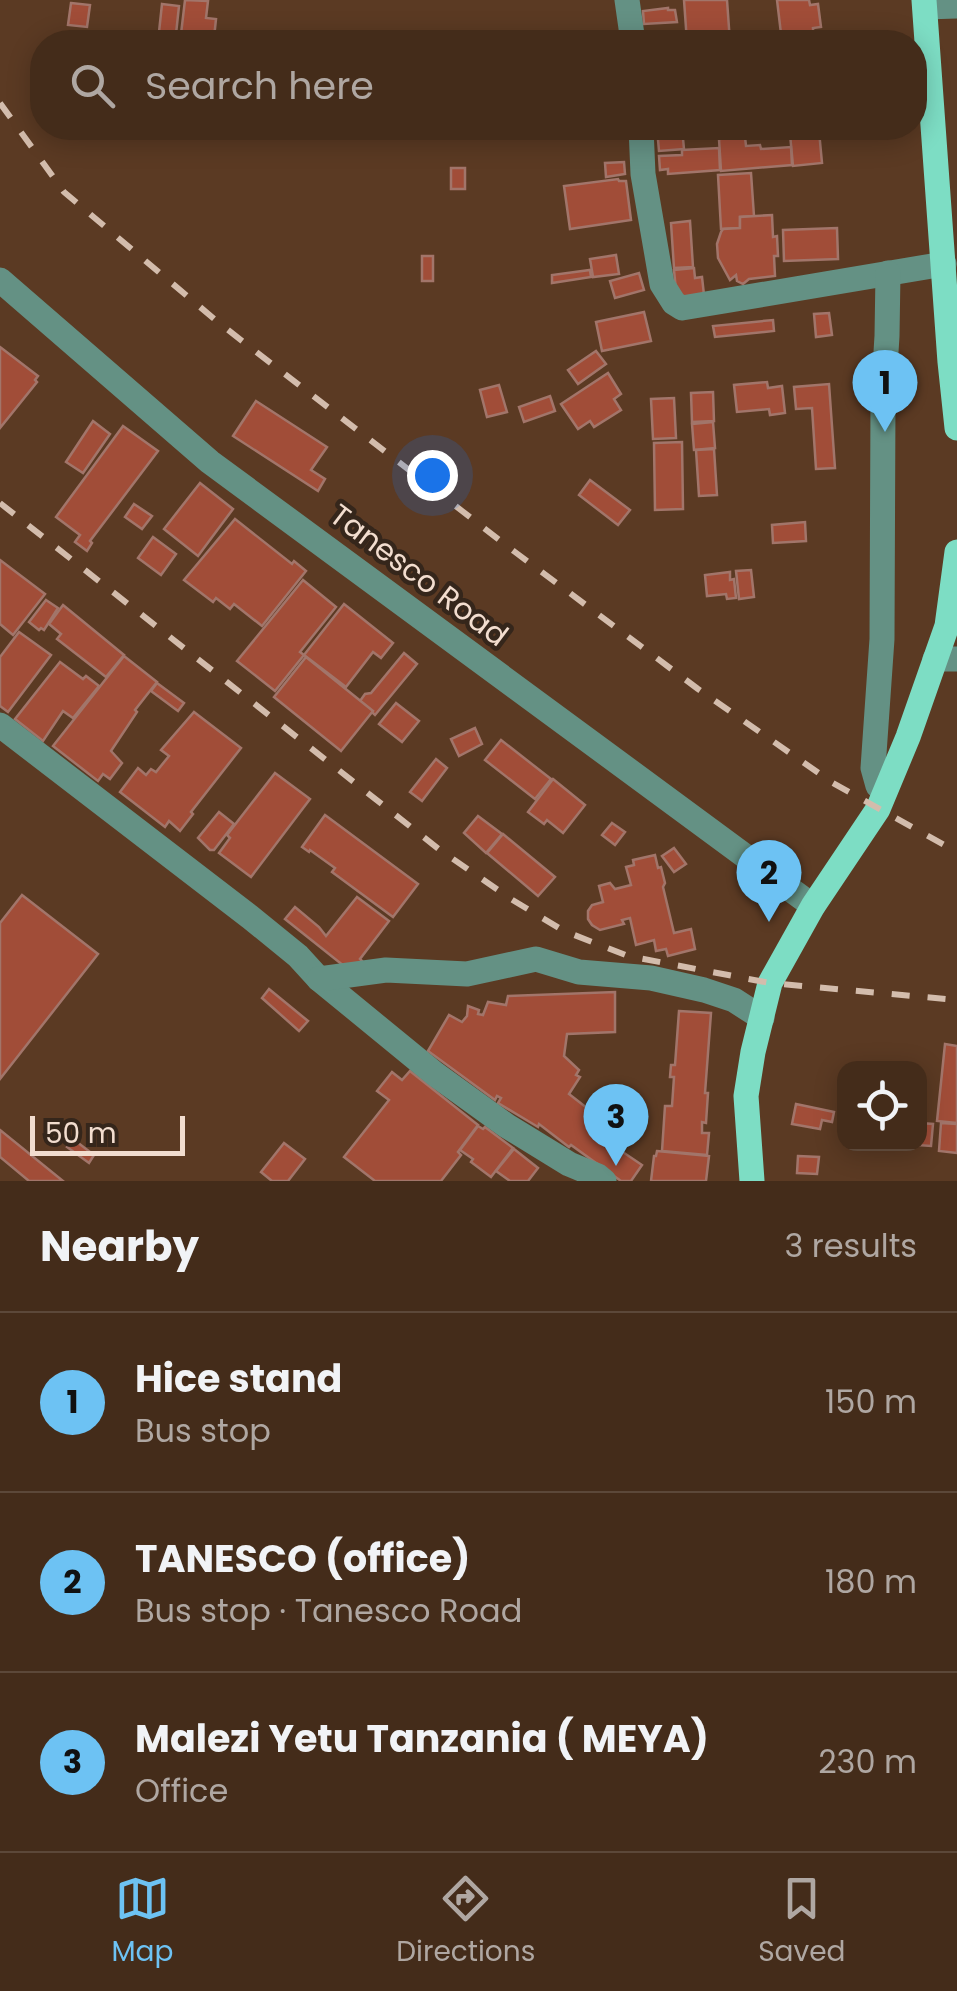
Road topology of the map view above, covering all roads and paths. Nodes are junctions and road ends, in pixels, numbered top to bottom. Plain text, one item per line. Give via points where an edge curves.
1 (627, 0) edge
2 (924, 4) edge
3 (957, 6) edge
4 (631, 30) edge
5 (926, 30) edge
6 (927, 43) edge
7 (641, 140) edge
8 (944, 264) junction
9 (888, 274) junction
10 (0, 280) edge
11 (957, 428) edge
12 (957, 552) edge
13 (946, 659) edge
14 (0, 725) edge
15 (885, 791) junction
16 (813, 906) junction
17 (319, 979) junction
18 (762, 1018) junction
19 (604, 1181) edge
20 (752, 1181) edge

1 - 4 street
2 - 3 street
2 - 5 main road
6 - 8 main road
7 - 9 street via 662,284 682,308
8 - 9 street
8 - 11 main road
9 - 15 street via 882,639 873,768
10 - 16 street, Tanesco Road via 210,462
12 - 13 main road
13 - 15 main road
14 - 17 street via 262,927
15 - 16 main road
16 - 18 main road via 770,984
17 - 18 street via 386,970 467,974 536,958 579,972 704,990
17 - 19 street via 506,1126
18 - 20 main road via 746,1096

